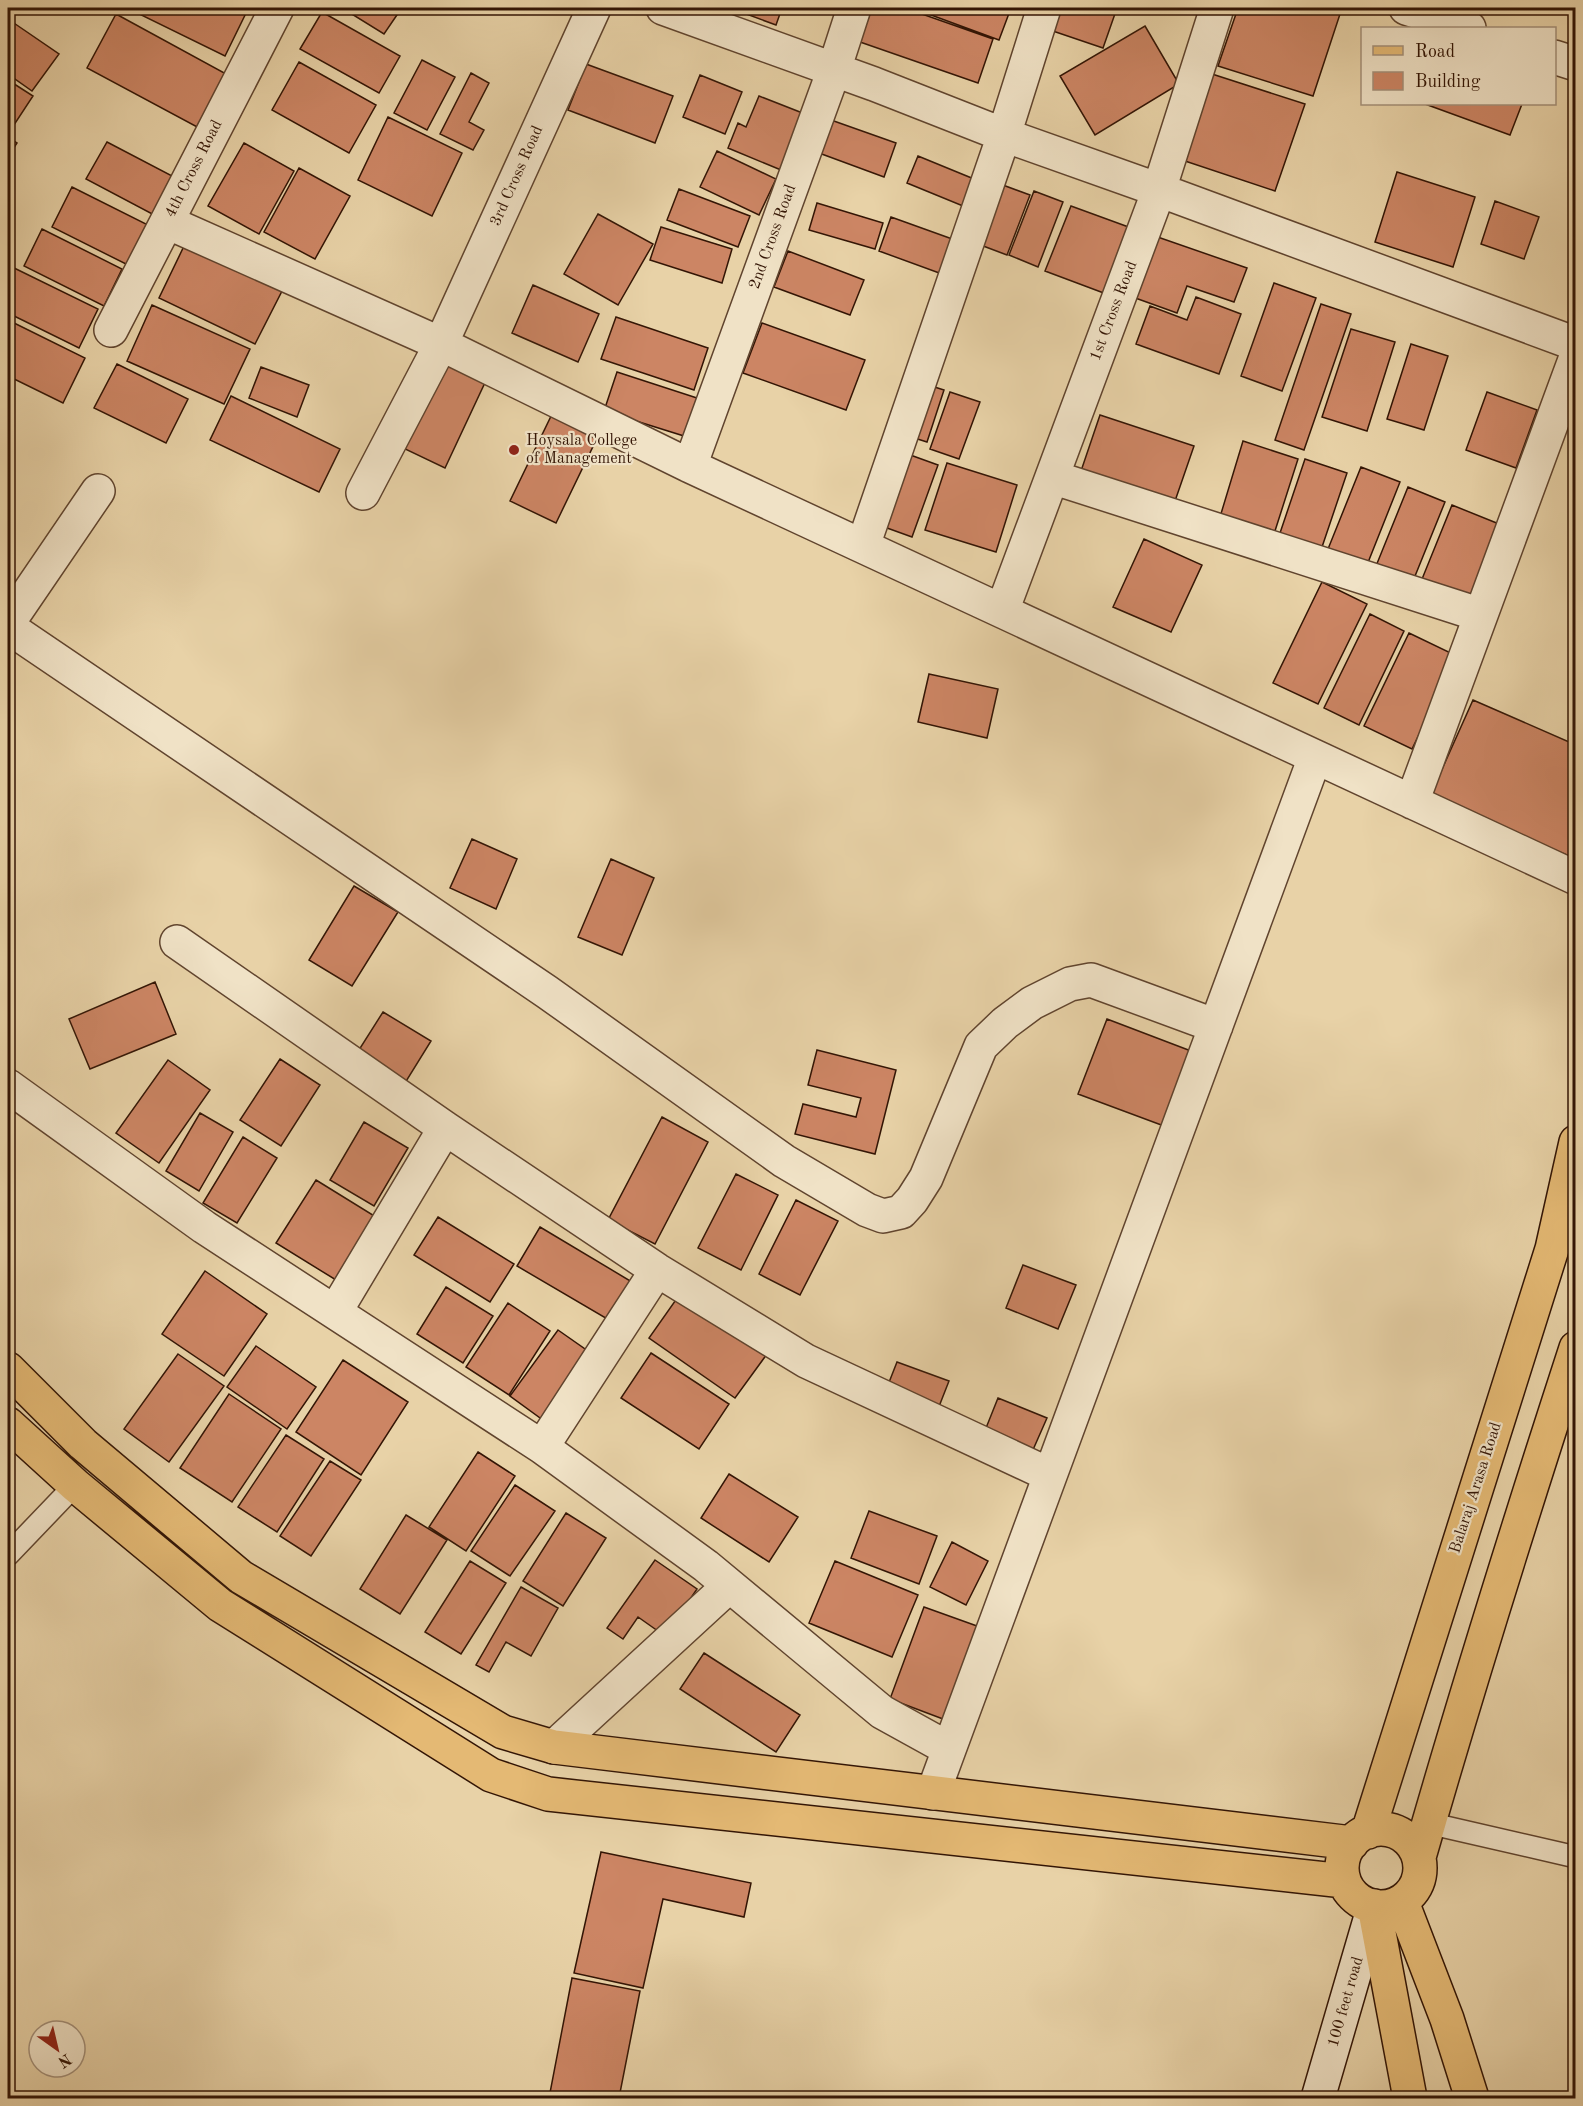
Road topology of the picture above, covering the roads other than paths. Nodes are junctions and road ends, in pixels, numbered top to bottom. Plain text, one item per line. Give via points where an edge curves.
1 (277, 8) edge
2 (594, 8) edge
3 (663, 8) edge
4 (854, 8) edge
5 (1044, 8) edge
6 (1217, 8) edge
7 (1406, 8) edge
8 (1466, 27) edge
9 (1556, 58) edge
10 (1575, 64) edge
11 (834, 70) junction
12 (1004, 135) junction
13 (1159, 189) junction
14 (167, 222) junction
15 (111, 330) dead end
16 (441, 344) junction
17 (1575, 344) edge
18 (1575, 357) edge
19 (690, 466) junction
20 (1052, 477) junction
21 (98, 491) dead end
22 (363, 493) dead end
23 (863, 546) junction
24 (1002, 611) junction
25 (1481, 615) junction
26 (8, 625) edge
27 (1315, 757) junction
28 (1412, 802) junction
29 (1575, 878) edge
30 (177, 942) dead end
31 (1216, 1026) junction
32 (8, 1086) edge
33 (445, 1128) junction
34 (1575, 1142) edge
35 (657, 1270) junction
36 (335, 1312) junction
37 (1575, 1348) edge
38 (8, 1369) edge
39 (8, 1424) edge
40 (542, 1447) junction
41 (1050, 1475) junction
42 (75, 1485) junction
43 (8, 1555) edge
44 (729, 1586) junction
45 (554, 1748) junction
46 (949, 1749) junction
47 (933, 1793) junction
48 (1428, 1823) junction
49 (1360, 1837) junction
50 (1419, 1857) junction
51 (1575, 1857) edge
52 (1344, 1881) junction
53 (1388, 1904) junction
54 (1318, 2098) edge
55 (1410, 2098) edge
56 (1472, 2098) edge

1 - 14 street, 4th Cross Road
2 - 16 street, 3rd Cross Road
3 - 11 street
4 - 11 street, 2nd Cross Road
5 - 12 street
6 - 13 street, 1st Cross Road
7 - 8 street
9 - 10 street
11 - 12 street
11 - 19 street, 2nd Cross Road
12 - 13 street
12 - 23 street
13 - 17 street
13 - 20 street, 1st Cross Road
14 - 15 street, 4th Cross Road
14 - 16 street
16 - 19 street
16 - 22 street, 3rd Cross Road
18 - 25 street
19 - 23 street
20 - 24 street, 1st Cross Road
20 - 25 street
21 - 26 street
23 - 24 street
24 - 27 street
25 - 28 street
26 - 31 street via 547,992 784,1161 883,1216 901,1212 926,1178 981,1046 1032,1003 1070,984 1091,980
27 - 28 street
27 - 31 street
28 - 29 street
30 - 33 street
31 - 41 street
32 - 36 street via 204,1227
33 - 35 street
33 - 36 street
34 - 49 main road, Balaraj Arasa Road via 1552,1249
35 - 40 street
35 - 41 street via 806,1361
36 - 40 street
37 - 48 main road via 1508,1554
38 - 45 main road via 83,1444 241,1577 503,1732
39 - 42 main road
40 - 44 street
41 - 46 street
42 - 43 lane
42 - 52 main road via 220,1605 490,1775 548,1794
44 - 45 street
44 - 46 street via 882,1712
45 - 47 main road
46 - 47 street
47 - 49 main road
48 - 50 main road
48 - 51 lane
49 - 50 main road via 1382,1829 1395,1832 1415,1848
49 - 52 main road via 1345,1854
50 - 53 main road via 1417,1884
52 - 53 main road via 1356,1898 1368,1905
53 - 54 street, 100 feet road
53 - 55 main road
53 - 56 main road via 1447,2019

